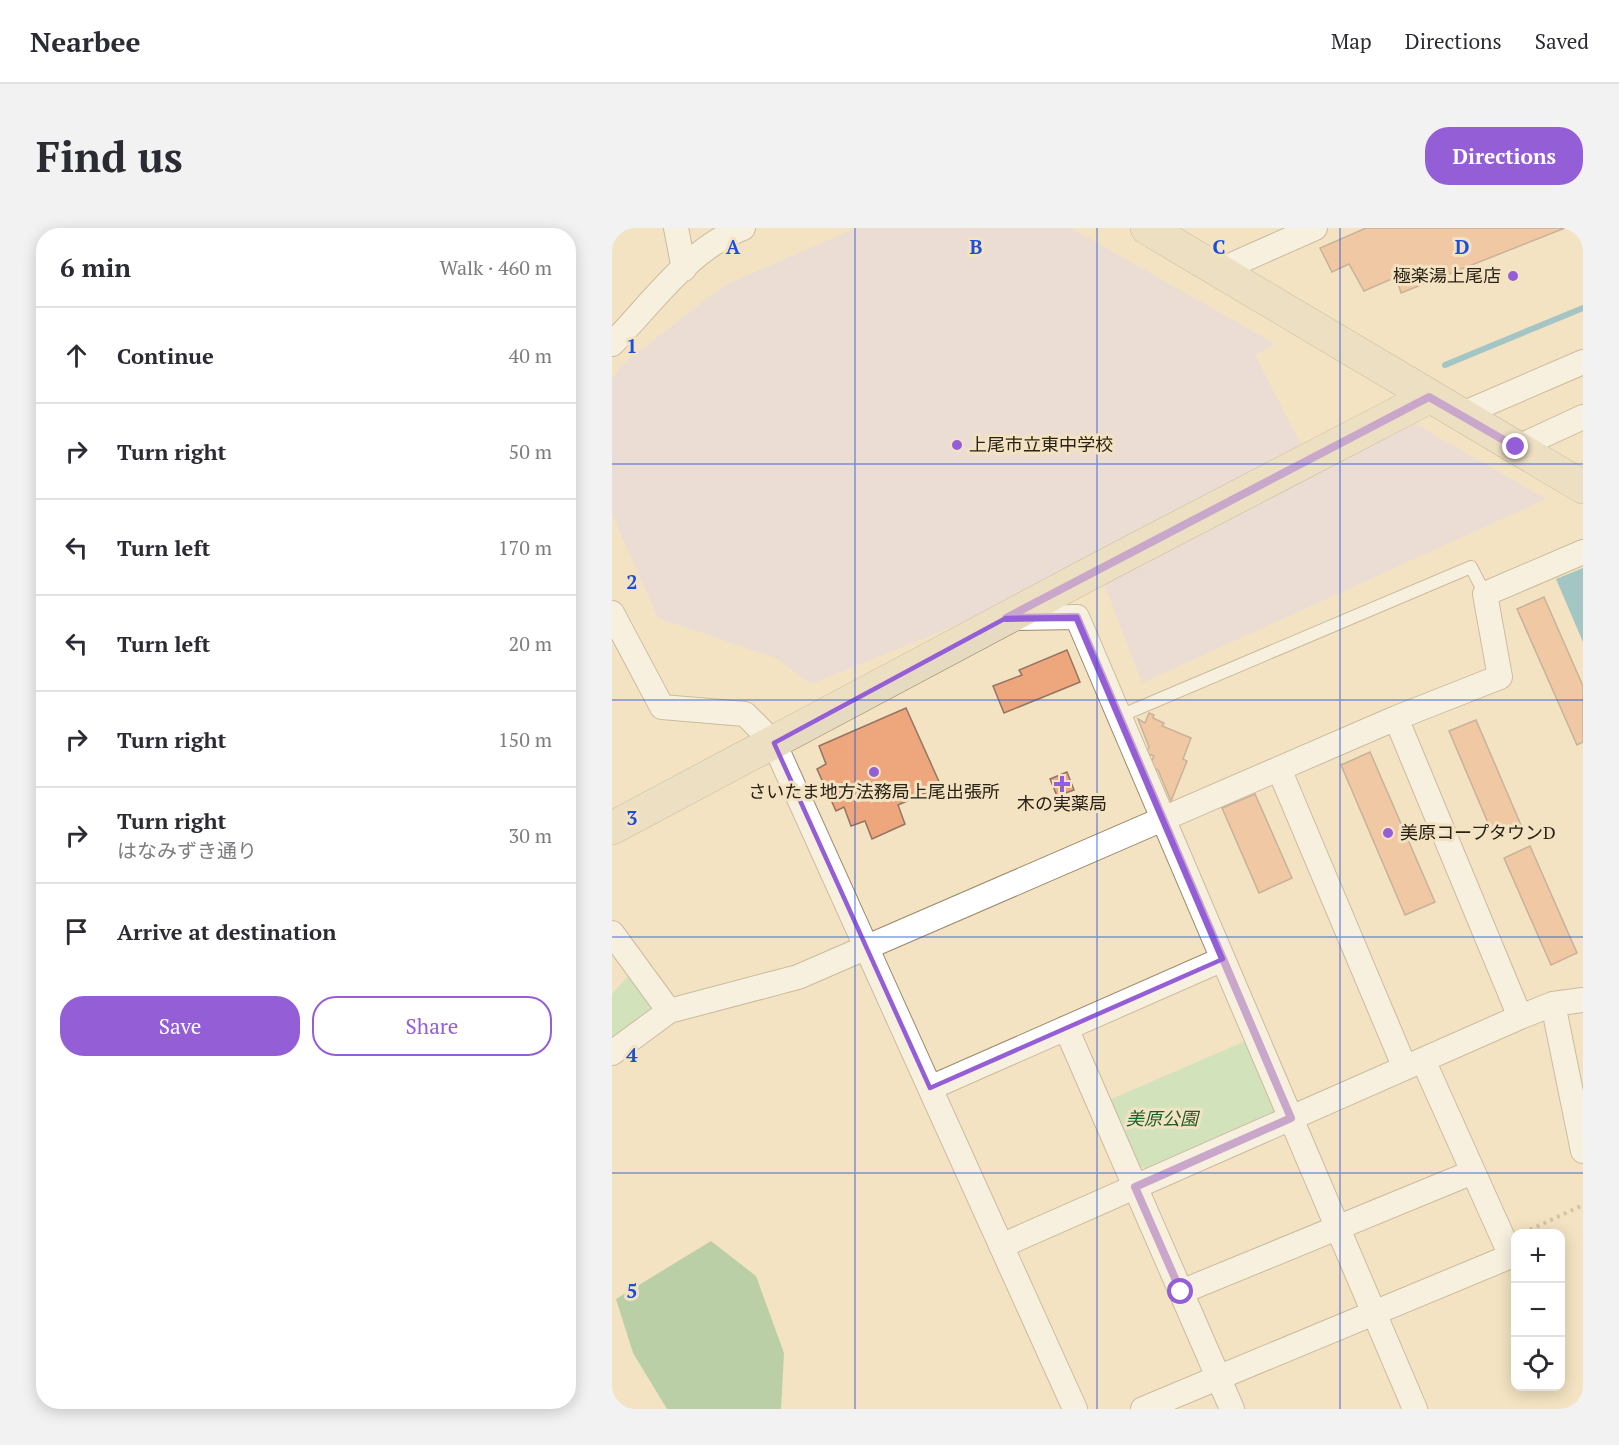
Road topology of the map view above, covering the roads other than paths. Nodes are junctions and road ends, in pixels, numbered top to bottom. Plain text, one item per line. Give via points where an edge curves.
1 (676, 228) edge
2 (743, 228) edge
3 (1147, 228) edge
4 (1315, 228) edge
5 (684, 269) junction
6 (1218, 271) junction
7 (612, 344) edge
8 (1583, 362) edge
9 (1429, 397) junction
10 (1460, 415) junction
11 (1583, 417) edge
12 (1516, 447) junction
13 (1583, 487) edge
14 (1583, 552) edge
15 (1485, 594) junction
16 (612, 613) edge
17 (1006, 618) junction
18 (1120, 716) junction
19 (1396, 718) junction
20 (774, 743) junction
21 (1279, 769) junction
22 (1164, 819) junction
23 (612, 828) edge
24 (612, 933) edge
25 (867, 948) junction
26 (1223, 959) junction
27 (1583, 1000) edge
28 (1552, 1004) junction
29 (669, 1011) junction
30 (1520, 1017) junction
31 (1066, 1028) junction
32 (612, 1053) edge
33 (1414, 1064) junction
34 (930, 1088) junction
35 (1291, 1118) junction
36 (1583, 1151) edge
37 (1473, 1172) junction
38 (1135, 1187) junction
39 (1337, 1227) junction
40 (1001, 1246) junction
41 (1181, 1292) junction
42 (1374, 1313) junction
43 (1218, 1378) junction
44 (1075, 1409) edge
45 (1143, 1409) edge
46 (1232, 1409) edge
47 (1414, 1409) edge

1 - 5 street
2 - 5 street via 720,237
3 - 6 street
4 - 6 street
5 - 7 street
6 - 9 street
8 - 10 street
9 - 10 street
9 - 17 street
10 - 12 street
11 - 12 street
12 - 13 street
14 - 15 street
15 - 18 lane via 1471,567
15 - 19 street via 1500,677
16 - 20 street via 662,707 745,714
17 - 18 street via 1077,617
17 - 20 street
18 - 22 street
19 - 21 street
19 - 30 street
20 - 23 street
20 - 25 street
21 - 22 street
21 - 33 street
22 - 25 street
22 - 26 street
24 - 29 street
25 - 29 street via 798,977
25 - 34 street
26 - 31 street
26 - 35 street
27 - 28 street
28 - 30 street
28 - 36 street
29 - 32 street
30 - 33 street
31 - 34 street
31 - 38 street
33 - 35 street
33 - 37 street
34 - 40 street
35 - 38 street
35 - 39 street
37 - 39 street
37 - 42 street via 1511,1256
38 - 40 street
38 - 41 street
39 - 41 street
39 - 42 street
40 - 44 street
41 - 43 street
42 - 43 street
42 - 47 street
43 - 45 street
43 - 46 street

